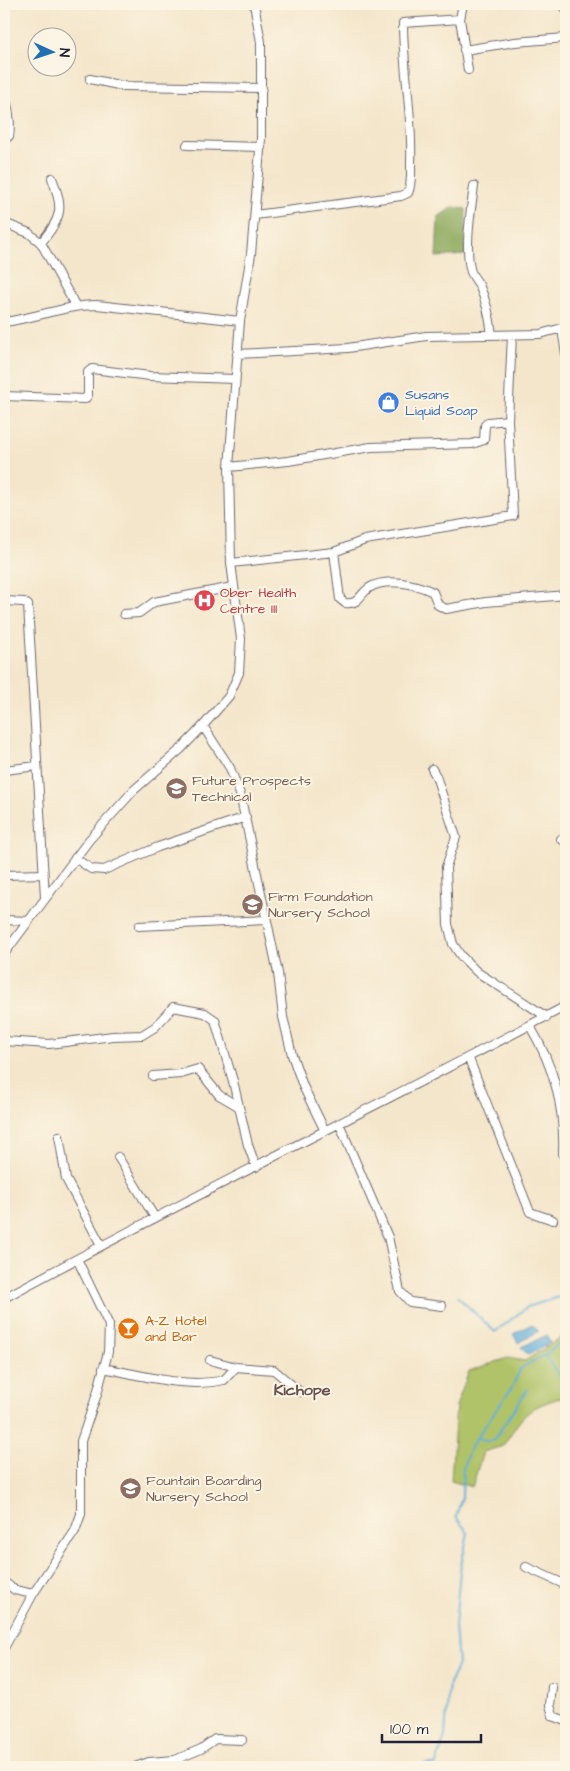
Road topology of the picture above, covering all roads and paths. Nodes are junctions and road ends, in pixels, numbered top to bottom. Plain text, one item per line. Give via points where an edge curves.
1 (254, 4) edge
2 (462, 4) edge
3 (562, 4) edge
4 (566, 9) edge
5 (460, 19) junction
6 (566, 38) edge
7 (464, 50) junction
8 (468, 70) dead end
9 (90, 79) dead end
10 (262, 88) junction
11 (4, 96) edge
12 (4, 140) edge
13 (187, 145) dead end
14 (261, 147) junction
15 (52, 178) dead end
16 (474, 186) dead end
17 (255, 215) junction
18 (4, 223) edge
19 (41, 243) junction
20 (75, 305) junction
21 (240, 321) junction
22 (4, 322) edge
23 (564, 328) edge
24 (492, 335) junction
25 (512, 335) junction
26 (237, 354) junction
27 (566, 354) edge
28 (234, 379) junction
29 (4, 396) edge
30 (508, 420) junction
31 (229, 467) junction
32 (334, 552) junction
33 (231, 563) junction
34 (233, 587) junction
35 (566, 595) edge
36 (4, 601) edge
37 (124, 614) dead end
38 (203, 726) junction
39 (37, 766) junction
40 (432, 769) dead end
41 (4, 770) edge
42 (246, 817) junction
43 (75, 858) junction
44 (43, 874) junction
45 (4, 875) edge
46 (45, 897) junction
47 (4, 920) edge
48 (266, 920) junction
49 (29, 921) junction
50 (139, 926) dead end
51 (4, 954) edge
52 (566, 1006) edge
53 (547, 1017) junction
54 (530, 1026) junction
55 (4, 1041) edge
56 (469, 1058) junction
57 (153, 1076) dead end
58 (238, 1106) junction
59 (339, 1123) junction
60 (324, 1131) junction
61 (58, 1136) dead end
62 (566, 1154) edge
63 (118, 1157) dead end
64 (256, 1167) junction
65 (155, 1218) junction
66 (553, 1220) dead end
67 (101, 1245) junction
68 (77, 1258) junction
69 (4, 1298) edge
70 (442, 1306) dead end
71 (210, 1360) dead end
72 (236, 1367) junction
73 (103, 1368) junction
74 (300, 1392) dead end
75 (526, 1567) dead end
76 (4, 1582) edge
77 (566, 1585) edge
78 (33, 1594) junction
79 (4, 1648) edge
80 (552, 1687) dead end
81 (566, 1721) edge
82 (242, 1740) dead end
83 (152, 1765) edge
84 (135, 1767) edge

1 - 10 street via 261,42
2 - 5 street
3 - 4 street
5 - 7 street
5 - 17 street via 403,23 412,152 408,193
6 - 7 street
7 - 8 street
9 - 10 street via 129,87
10 - 14 street
11 - 12 street via 10,132
13 - 14 street
14 - 17 street
15 - 19 street via 61,210
16 - 24 street via 470,263 489,312
17 - 21 street
18 - 19 street via 29,233
19 - 20 street
20 - 21 street via 116,306
20 - 22 street via 57,312
21 - 26 street
23 - 25 street via 540,334
23 - 27 street
24 - 25 street
24 - 26 street via 426,336 341,349
25 - 30 street
26 - 28 street
28 - 29 street via 150,376 92,369 88,372 88,396 83,399
28 - 31 street
30 - 31 street via 489,421 485,425 484,440 472,444 372,447
30 - 32 street via 513,516 365,540
31 - 33 street
32 - 33 street
32 - 35 street via 340,599 345,603 357,602 372,587 406,582 433,592 443,609
33 - 34 street
34 - 37 street via 154,602 139,613
34 - 38 street via 241,639 239,673 229,696
36 - 39 street via 28,605
38 - 42 street via 230,768
38 - 43 street via 118,806
39 - 41 street
39 - 44 street
40 - 53 street via 456,837 446,867 448,924 454,944 477,972
42 - 43 street via 158,847 104,870 91,869
42 - 48 street
43 - 46 street
44 - 45 street
44 - 46 street
46 - 49 street
47 - 49 street
48 - 50 street
48 - 60 street via 292,1055
49 - 51 street
52 - 53 street
53 - 54 street
54 - 56 street
54 - 62 street via 547,1058 556,1085 564,1120 563,1154
55 - 58 street via 48,1044 142,1035 170,1009 205,1013 215,1020
56 - 59 street
56 - 66 street via 530,1212
57 - 58 street via 198,1069 219,1095
58 - 64 street
59 - 60 street
59 - 70 street via 388,1237 400,1291 410,1302
60 - 64 street
61 - 67 street via 66,1179
63 - 65 street
64 - 65 street
65 - 67 street
67 - 68 street
68 - 69 street
68 - 73 street via 109,1324 108,1352
71 - 72 street
72 - 73 street via 224,1380 201,1382 155,1380
72 - 74 street via 274,1370
73 - 78 street via 81,1441 79,1521
75 - 77 street
76 - 78 street via 15,1590
78 - 79 street
80 - 81 street via 551,1712
82 - 83 street via 215,1739 175,1760
83 - 84 street

